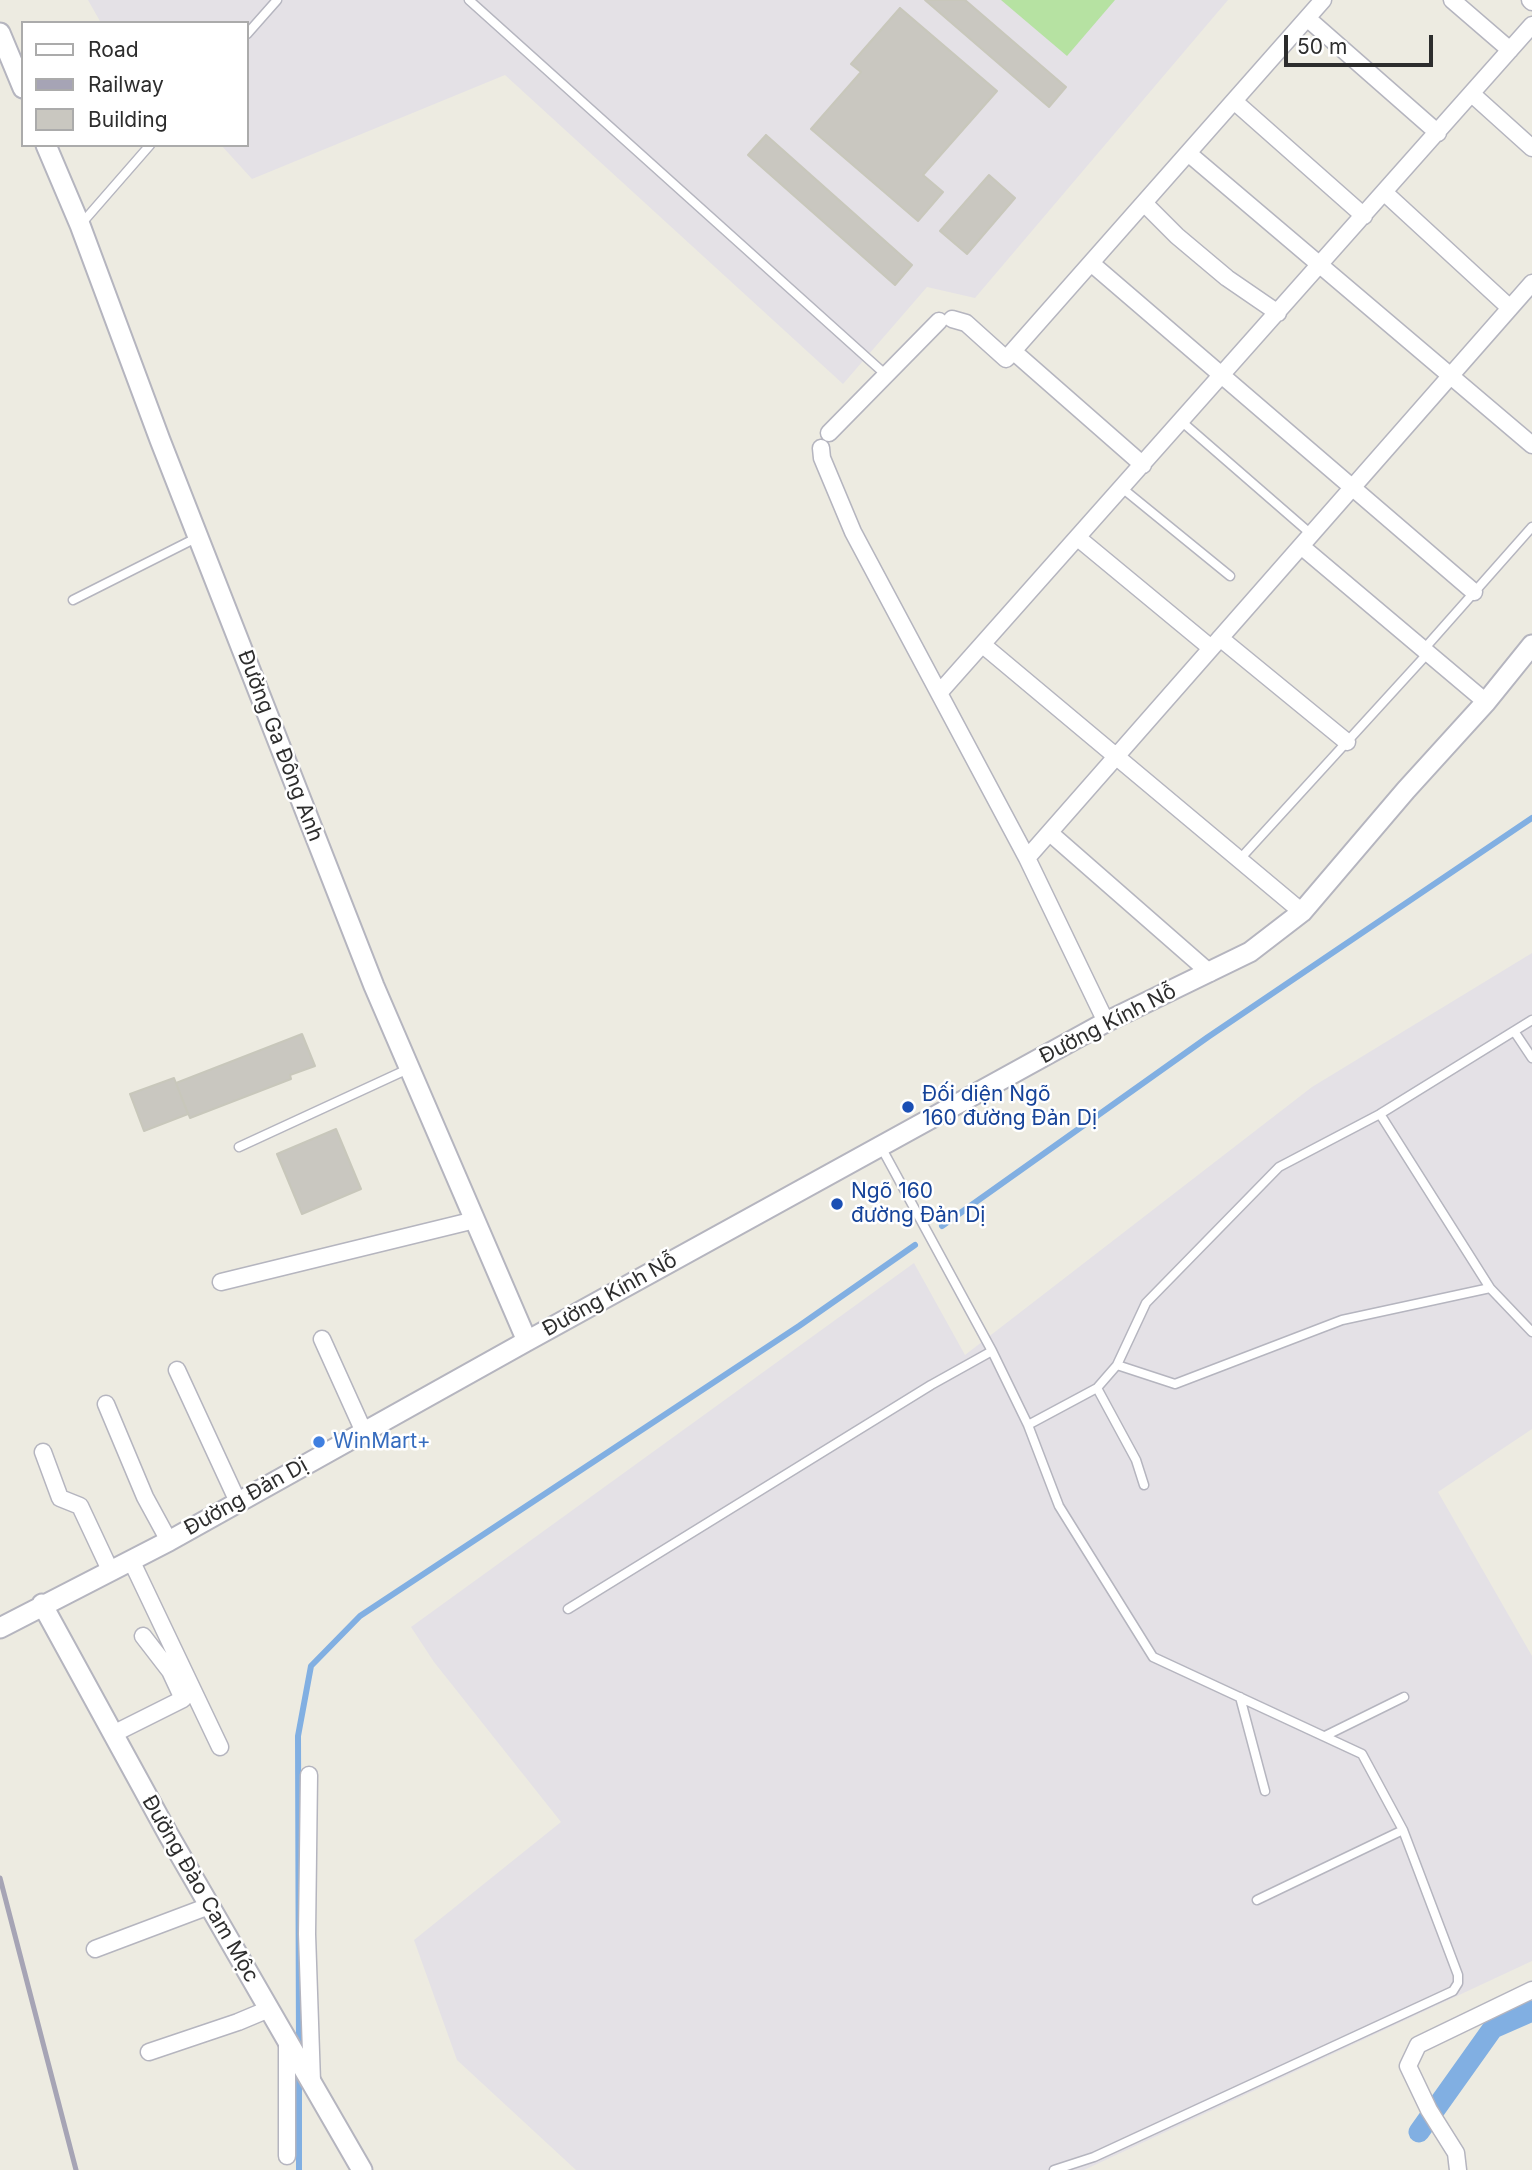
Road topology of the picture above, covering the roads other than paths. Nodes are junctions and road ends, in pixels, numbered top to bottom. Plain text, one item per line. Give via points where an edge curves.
1 (277, 0) edge
2 (469, 0) edge
3 (1323, 0) edge
4 (1452, 0) edge
5 (1307, 18) junction
6 (1532, 25) edge
7 (0, 33) edge
8 (248, 33) edge
9 (1510, 50) junction
10 (21, 83) edge
11 (1472, 94) junction
12 (1234, 101) junction
13 (1437, 134) junction
14 (47, 147) edge
15 (148, 147) edge
16 (1532, 148) edge
17 (1188, 153) junction
18 (1385, 193) junction
19 (1144, 204) junction
20 (1364, 216) junction
21 (80, 225) junction
22 (1091, 263) junction
23 (1321, 265) junction
24 (1532, 283) edge
25 (1510, 308) junction
26 (1278, 313) junction
27 (1013, 351) junction
28 (886, 374) junction
29 (1222, 376) junction
30 (1451, 376) junction
31 (1181, 421) junction
32 (829, 433) dead end
33 (1532, 444) edge
34 (821, 448) dead end
35 (1143, 465) junction
36 (1122, 488) junction
37 (1352, 488) junction
38 (1532, 527) edge
39 (198, 537) junction
40 (1078, 538) junction
41 (1306, 540) junction
42 (1230, 576) dead end
43 (1474, 592) junction
44 (73, 600) dead end
45 (1216, 643) junction
46 (983, 645) junction
47 (1426, 651) junction
48 (1530, 653) edge
49 (939, 693) junction
50 (1486, 702) junction
51 (1347, 742) junction
52 (1116, 757) junction
53 (1050, 833) junction
54 (1027, 858) junction
55 (1239, 860) junction
56 (1302, 912) junction
57 (1210, 973) junction
58 (1532, 1020) edge
59 (1106, 1023) junction
60 (1514, 1031) junction
61 (1532, 1058) edge
62 (410, 1069) junction
63 (1380, 1114) junction
64 (880, 1146) junction
65 (239, 1147) dead end
66 (475, 1220) junction
67 (221, 1283) dead end
68 (1490, 1288) junction
69 (1532, 1332) edge
70 (322, 1339) dead end
71 (527, 1341) junction
72 (992, 1351) junction
73 (1117, 1366) junction
74 (177, 1370) dead end
75 (1097, 1388) junction
76 (106, 1404) dead end
77 (1028, 1424) junction
78 (364, 1432) junction
79 (43, 1452) dead end
80 (1144, 1485) dead end
81 (238, 1502) junction
82 (169, 1541) junction
83 (131, 1560) junction
84 (110, 1570) junction
85 (42, 1604) junction
86 (568, 1609) dead end
87 (0, 1628) edge
88 (144, 1636) dead end
89 (1240, 1697) junction
90 (1404, 1697) dead end
91 (113, 1734) junction
92 (1325, 1736) junction
93 (220, 1747) dead end
94 (309, 1775) dead end
95 (1265, 1791) dead end
96 (1403, 1830) junction
97 (1257, 1900) dead end
98 (209, 1906) junction
99 (95, 1949) dead end
100 (1532, 1990) edge
101 (269, 2009) junction
102 (290, 2047) junction
103 (149, 2052) dead end
104 (310, 2081) junction
105 (287, 2156) dead end
106 (362, 2170) edge
107 (1054, 2170) edge
108 (1458, 2170) edge

1 - 8 lane
2 - 28 lane
3 - 5 street
4 - 9 street
5 - 12 street
5 - 13 street
6 - 9 street
7 - 10 street
9 - 11 street
11 - 13 street
11 - 16 street
12 - 17 street
12 - 20 street
13 - 18 street
14 - 21 street, Đường Ga Đông Anh
15 - 21 lane
17 - 19 street
17 - 23 street
18 - 20 street
18 - 25 street
19 - 22 street
19 - 26 street via 1227,278
20 - 23 street
21 - 39 street, Đường Ga Đông Anh
22 - 27 street
22 - 29 street
23 - 26 street
23 - 30 street
24 - 25 street
25 - 30 street
26 - 29 street
27 - 28 street via 1006,359 966,323 945,320
27 - 35 street
28 - 32 street
29 - 31 street
29 - 37 street
30 - 33 street
30 - 37 street
31 - 35 street
31 - 41 lane
34 - 49 street via 853,532
35 - 36 street
36 - 40 street
36 - 42 lane
37 - 41 street
37 - 43 street
38 - 43 lane
39 - 44 lane
39 - 62 street, Đường Ga Đông Anh
40 - 45 street
40 - 46 street
41 - 45 street
41 - 47 street
43 - 47 lane
45 - 51 street
45 - 52 street
46 - 49 street
46 - 52 street
47 - 50 street
47 - 51 lane
48 - 50 street, Đường Kính Nỗ
49 - 54 street
50 - 56 street, Đường Kính Nỗ
51 - 55 lane
52 - 53 street
52 - 55 street
53 - 54 street
53 - 57 street
54 - 59 street
55 - 56 street
56 - 57 street, Đường Kính Nỗ via 1250,952
57 - 59 street, Đường Kính Nỗ
58 - 60 lane
59 - 64 street, Đường Kính Nỗ
60 - 61 lane
60 - 63 lane
62 - 65 lane
62 - 66 street, Đường Ga Đông Anh
63 - 68 lane
63 - 73 lane via 1279,1167 1146,1303
64 - 71 street, Đường Kính Nỗ
64 - 72 lane
66 - 67 street
66 - 71 street, Đường Ga Đông Anh
68 - 69 lane
68 - 73 lane via 1342,1320 1175,1384
70 - 78 street
71 - 78 street, Đường Đản Dị
72 - 77 lane
72 - 86 lane
73 - 75 lane
74 - 81 street
75 - 77 lane
75 - 80 lane via 1136,1460
76 - 82 street
77 - 89 lane via 1059,1506 1153,1657
78 - 81 street, Đường Đản Dị
79 - 84 street via 60,1498 80,1506
81 - 82 street, Đường Đản Dị
82 - 83 street, Đường Đản Dị
83 - 84 street, Đường Đản Dị
83 - 93 street
84 - 85 street, Đường Đản Dị
85 - 87 street, Đường Đản Dị
85 - 91 street, Đường Đào Cam Mộc
88 - 91 street via 170,1671 183,1699
89 - 92 lane
89 - 95 lane
90 - 92 lane
91 - 98 street, Đường Đào Cam Mộc
92 - 96 lane via 1362,1754
94 - 104 street
96 - 97 lane
96 - 107 lane via 1458,1975 1453,1991 1094,2157
98 - 99 street
98 - 101 street, Đường Đào Cam Mộc
100 - 108 street via 1418,2045 1408,2066 1456,2153
101 - 102 street, Đường Đào Cam Mộc
101 - 103 street
102 - 104 street, Đường Đào Cam Mộc
102 - 105 street
104 - 106 street, Đường Đào Cam Mộc

